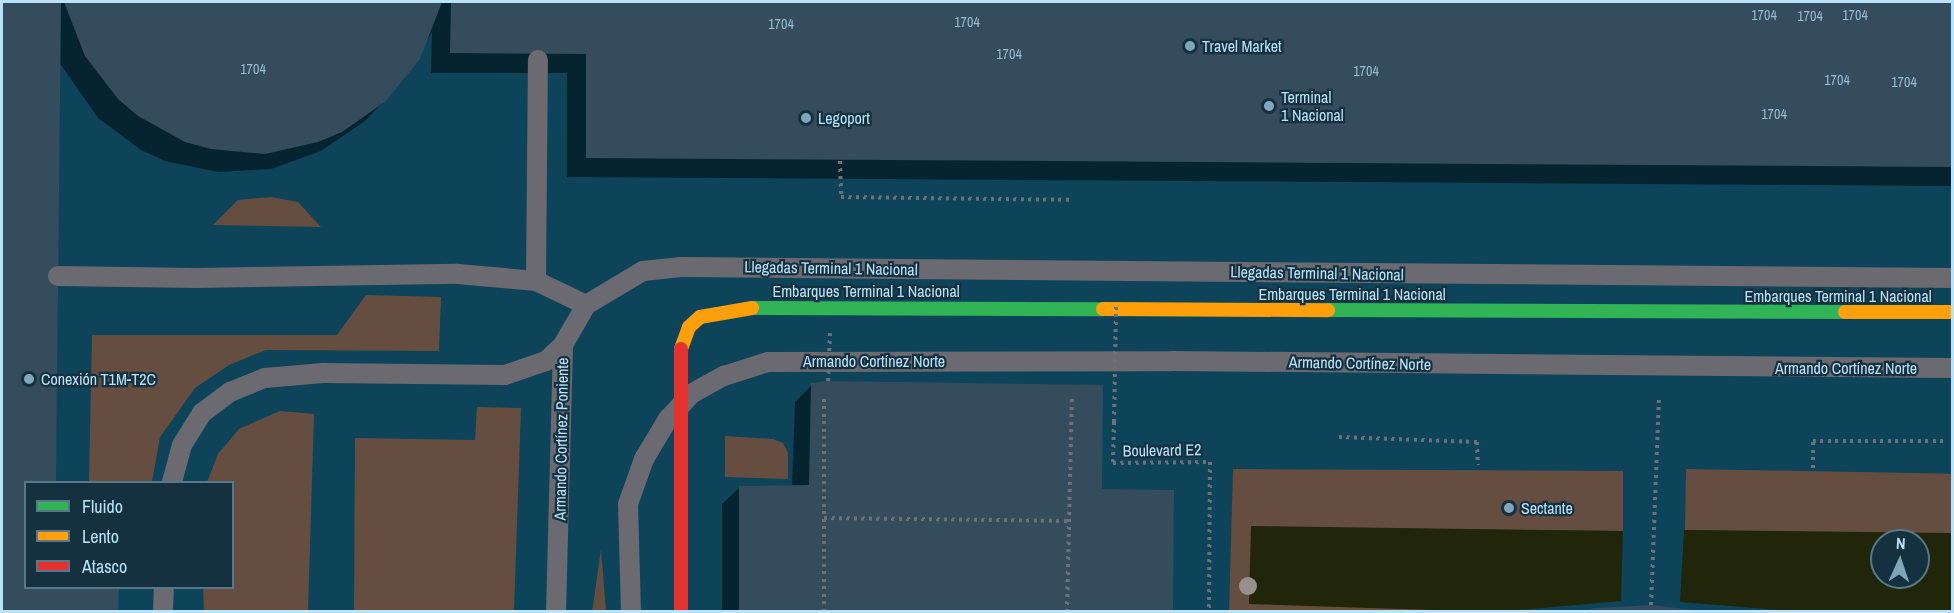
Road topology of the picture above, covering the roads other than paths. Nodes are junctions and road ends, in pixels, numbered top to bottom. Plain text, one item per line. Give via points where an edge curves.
1 (538, 60) dead end
2 (681, 267) joint
3 (58, 276) dead end
4 (1953, 278) edge
5 (536, 281) junction
6 (586, 305) junction
7 (1953, 312) edge
8 (563, 345) junction
9 (1953, 368) edge
10 (173, 481) edge
11 (164, 589) edge
12 (163, 612) edge
13 (556, 612) edge
14 (631, 612) edge
15 (681, 612) edge

1 - 5 lane
2 - 4 lane, Llegadas Terminal 1 Nacional
2 - 6 lane, Armando Cortínez Poniente via 643,271
3 - 5 lane via 458,274
5 - 6 lane
6 - 8 lane, Armando Cortínez Poniente
7 - 15 highway, Embarques Terminal 1 Nacional, bridge via 729,309 700,317 681,343
8 - 10 lane via 546,361 506,375 322,373 265,378 230,392 202,413 182,445
8 - 13 lane, Armando Cortínez Poniente
9 - 14 lane, Armando Cortínez Norte via 1172,360 768,362 724,376 691,394 668,419 645,459 628,504
11 - 12 lane

